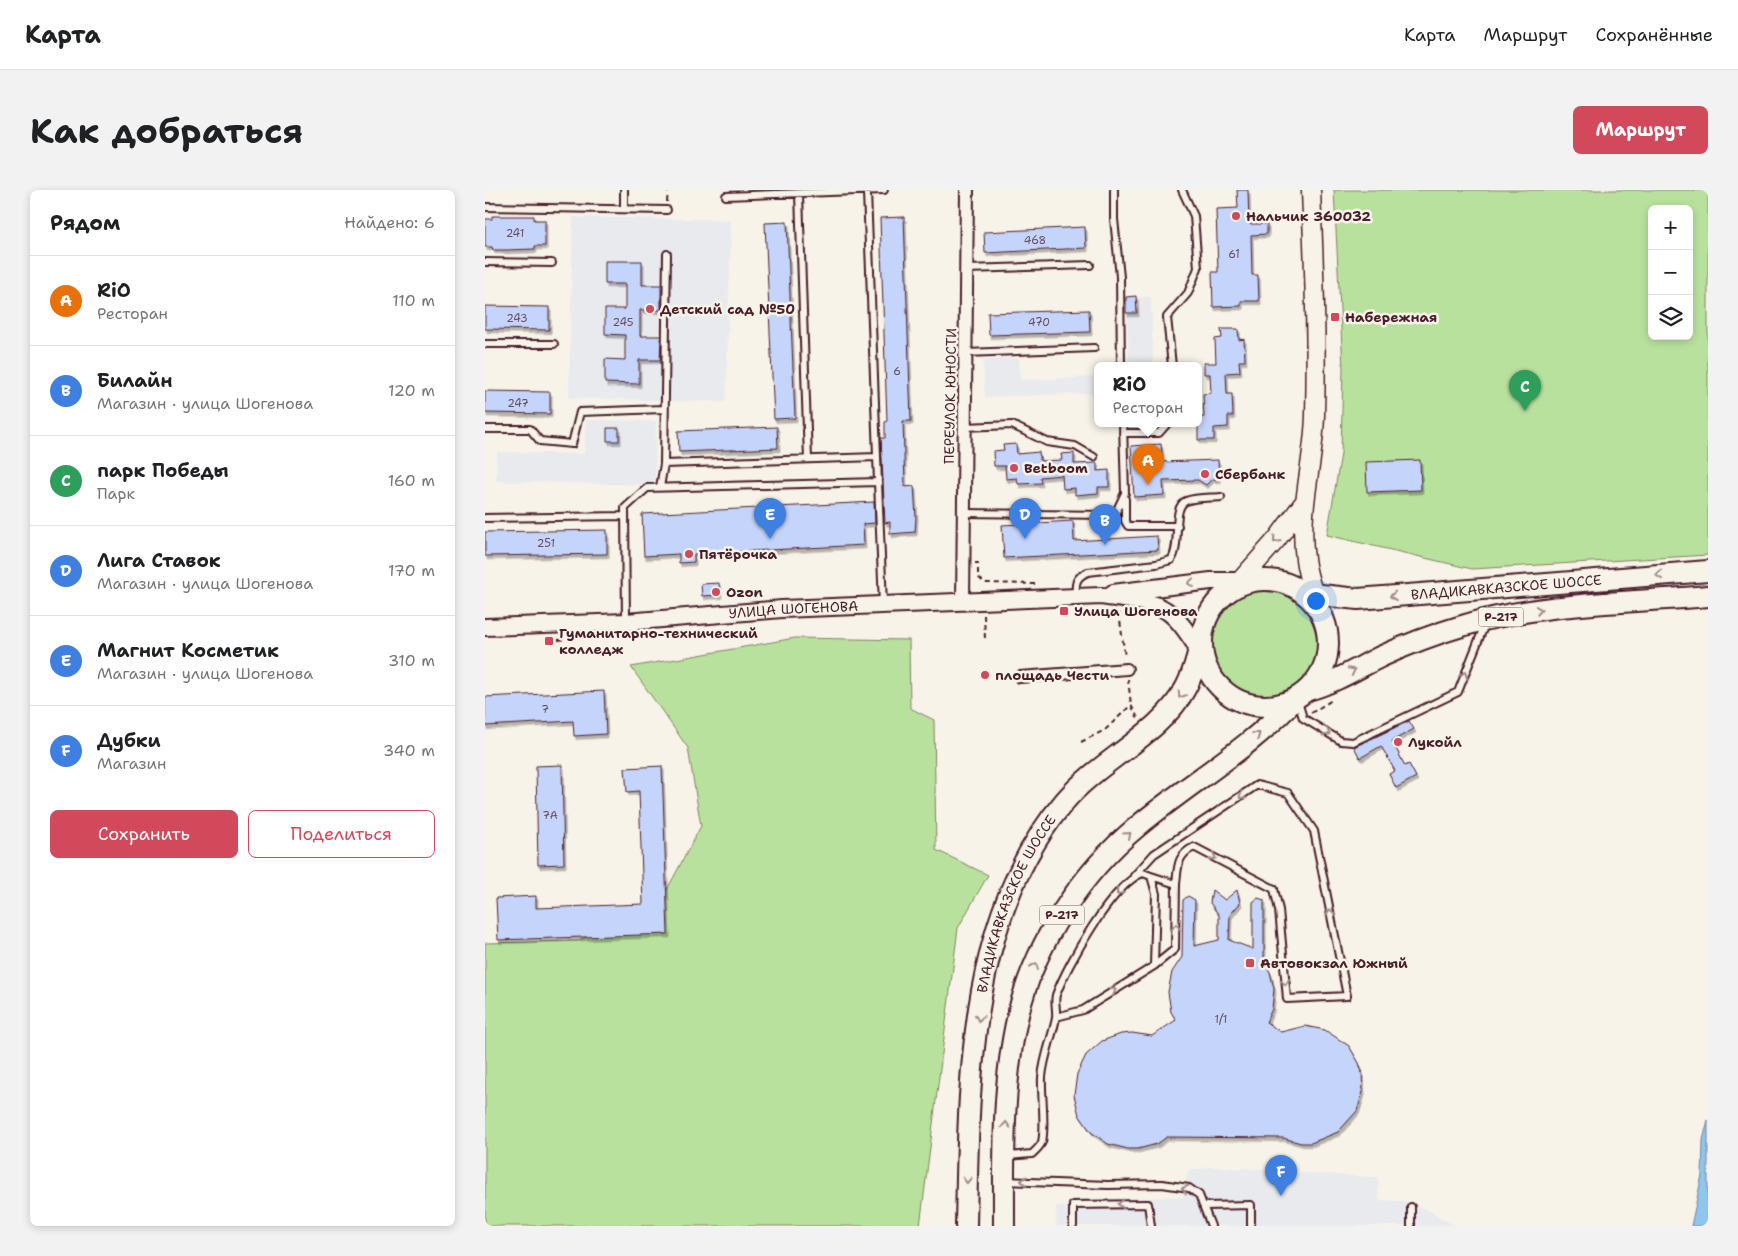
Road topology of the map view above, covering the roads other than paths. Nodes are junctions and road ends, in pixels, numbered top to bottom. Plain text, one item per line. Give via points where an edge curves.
1 (623, 190) edge
2 (884, 190) edge
3 (967, 190) edge
4 (1113, 190) edge
5 (1182, 190) edge
6 (1311, 190) edge
7 (867, 192) junction
8 (799, 194) junction
9 (726, 196) dead end
10 (485, 207) edge
11 (624, 209) junction
12 (667, 210) road end
13 (667, 254) dead end
14 (485, 262) edge
15 (553, 263) dead end
16 (1090, 264) dead end
17 (966, 268) junction
18 (485, 344) edge
19 (553, 344) dead end
20 (1094, 348) dead end
21 (966, 353) junction
22 (1121, 362) edge
23 (1172, 362) edge
24 (663, 409) junction
25 (965, 427) junction
26 (1123, 427) edge
27 (1164, 427) edge
28 (485, 429) edge
29 (1123, 433) junction
30 (877, 457) junction
31 (1093, 457) dead end
32 (808, 458) junction
33 (663, 464) junction
34 (878, 482) junction
35 (660, 487) junction
36 (1125, 493) junction
37 (1221, 497) dead end
38 (1305, 501) junction
39 (963, 513) junction
40 (625, 516) junction
41 (485, 518) edge
42 (1177, 526) junction
43 (1708, 571) edge
44 (1242, 583) junction
45 (1101, 596) junction
46 (1708, 596) edge
47 (1076, 597) junction
48 (1312, 599) junction
49 (963, 603) junction
50 (883, 606) junction
51 (1487, 619) junction
52 (625, 622) junction
53 (485, 627) edge
54 (1201, 649) junction
55 (1126, 666) road end
56 (1020, 673) dead end
57 (1302, 694) junction
58 (1133, 876) junction
59 (1151, 876) junction
60 (1176, 884) junction
61 (1155, 966) junction
62 (1056, 1017) junction
63 (1005, 1156) junction
64 (1005, 1181) junction
65 (1205, 1206) junction
66 (1411, 1207) dead end
67 (966, 1226) edge
68 (1004, 1226) edge
69 (1073, 1226) edge
70 (1151, 1226) edge
71 (1211, 1226) edge
72 (1251, 1226) edge
73 (1411, 1226) edge

1 - 11 lane
2 - 7 lane
3 - 17 street, ПЕРЕУЛОК ЮНОСТИ
4 - 22 lane via 1120,277
5 - 23 lane via 1194,216 1198,268 1188,293 1167,317
6 - 38 main road via 1315,396 1313,459
7 - 8 lane
7 - 30 lane
8 - 9 lane
8 - 32 lane
10 - 11 lane
11 - 12 lane
13 - 24 lane
14 - 15 lane
16 - 17 lane
17 - 21 street, ПЕРЕУЛОК ЮНОСТИ
18 - 19 lane
20 - 21 lane
21 - 25 street, ПЕРЕУЛОК ЮНОСТИ
24 - 28 lane via 580,412 572,444 540,442 530,429
24 - 33 lane
25 - 31 lane via 1012,425 1047,442 1075,446
25 - 39 street, ПЕРЕУЛОК ЮНОСТИ
26 - 29 lane
27 - 29 lane via 1159,432
29 - 36 lane
30 - 32 lane
30 - 34 lane
32 - 33 lane
33 - 35 lane
34 - 35 lane
34 - 50 lane
35 - 40 lane via 647,488 625,508
36 - 39 lane via 1116,512 1108,515
36 - 42 lane via 1125,521 1128,526
37 - 42 lane via 1183,502
38 -> 44 main road
38 - 48 main road via 1305,559
39 - 49 street, ПЕРЕУЛОК ЮНОСТИ
40 - 41 lane
40 - 52 lane
42 - 47 lane via 1177,549 1171,560 1083,574 1075,583
43 -> 48 main road, ВЛАДИКАВКАЗСКОЕ ШОССЕ / Р-217
44 -> 45 street via 1211,581 1132,589
44 - 48 main road, Р-217 via 1275,581
44 - 54 main road via 1222,596 1207,617
45 - 47 street, УЛИЦА ШОГЕНОВА
45 - 54 street via 1161,606 1177,617
51 -> 46 main road, ВЛАДИКАВКАЗСКОЕ ШОССЕ / Р-217 via 1568,607
47 - 49 street, УЛИЦА ШОГЕНОВА
48 - 57 main road, Р-217 via 1325,624 1327,652 1317,679
49 - 50 street, УЛИЦА ШОГЕНОВА
50 - 52 street, УЛИЦА ШОГЕНОВА via 782,609
57 -> 51 main road, ВЛАДИКАВКАЗСКОЕ ШОССЕ / Р-217 via 1401,648
57 -> 51 lane via 1303,718 1341,741 1353,742 1458,692
52 - 53 street, УЛИЦА ШОГЕНОВА
54 - 57 main road, Р-217 via 1208,672 1217,686 1239,701 1263,707 1281,705
54 -> 67 main road, ВЛАДИКАВКАЗСКОЕ ШОССЕ via 1187,686 1175,705 1092,773 1068,797 1039,837 1013,887 987,969 977,1032 969,1111
55 - 56 street
63 -> 57 main road, Р-217 via 1010,1072 1018,1016 1036,962 1063,915 1087,879 1119,844 1173,798 1278,719
58 - 59 lane via 1143,873
60 -> 58 lane via 1179,860 1194,847 1274,889 1279,910 1287,999 1347,996 1314,831 1288,793 1257,785 1153,854
58 -> 62 lane via 1099,916 1075,958 1055,998
59 - 60 lane
59 - 61 lane via 1156,894
61 -> 60 lane via 1175,949
62 -> 61 lane via 1083,1010
62 - 63 lane via 1042,1077 1042,1141 1032,1154
63 - 64 main road, Р-217
65 -> 64 lane via 1199,1196 1180,1186
64 - 68 main road, Р-217
65 - 71 lane
65 - 72 lane via 1251,1205
66 - 73 lane
70 -> 69 lane via 1148,1204 1073,1205

